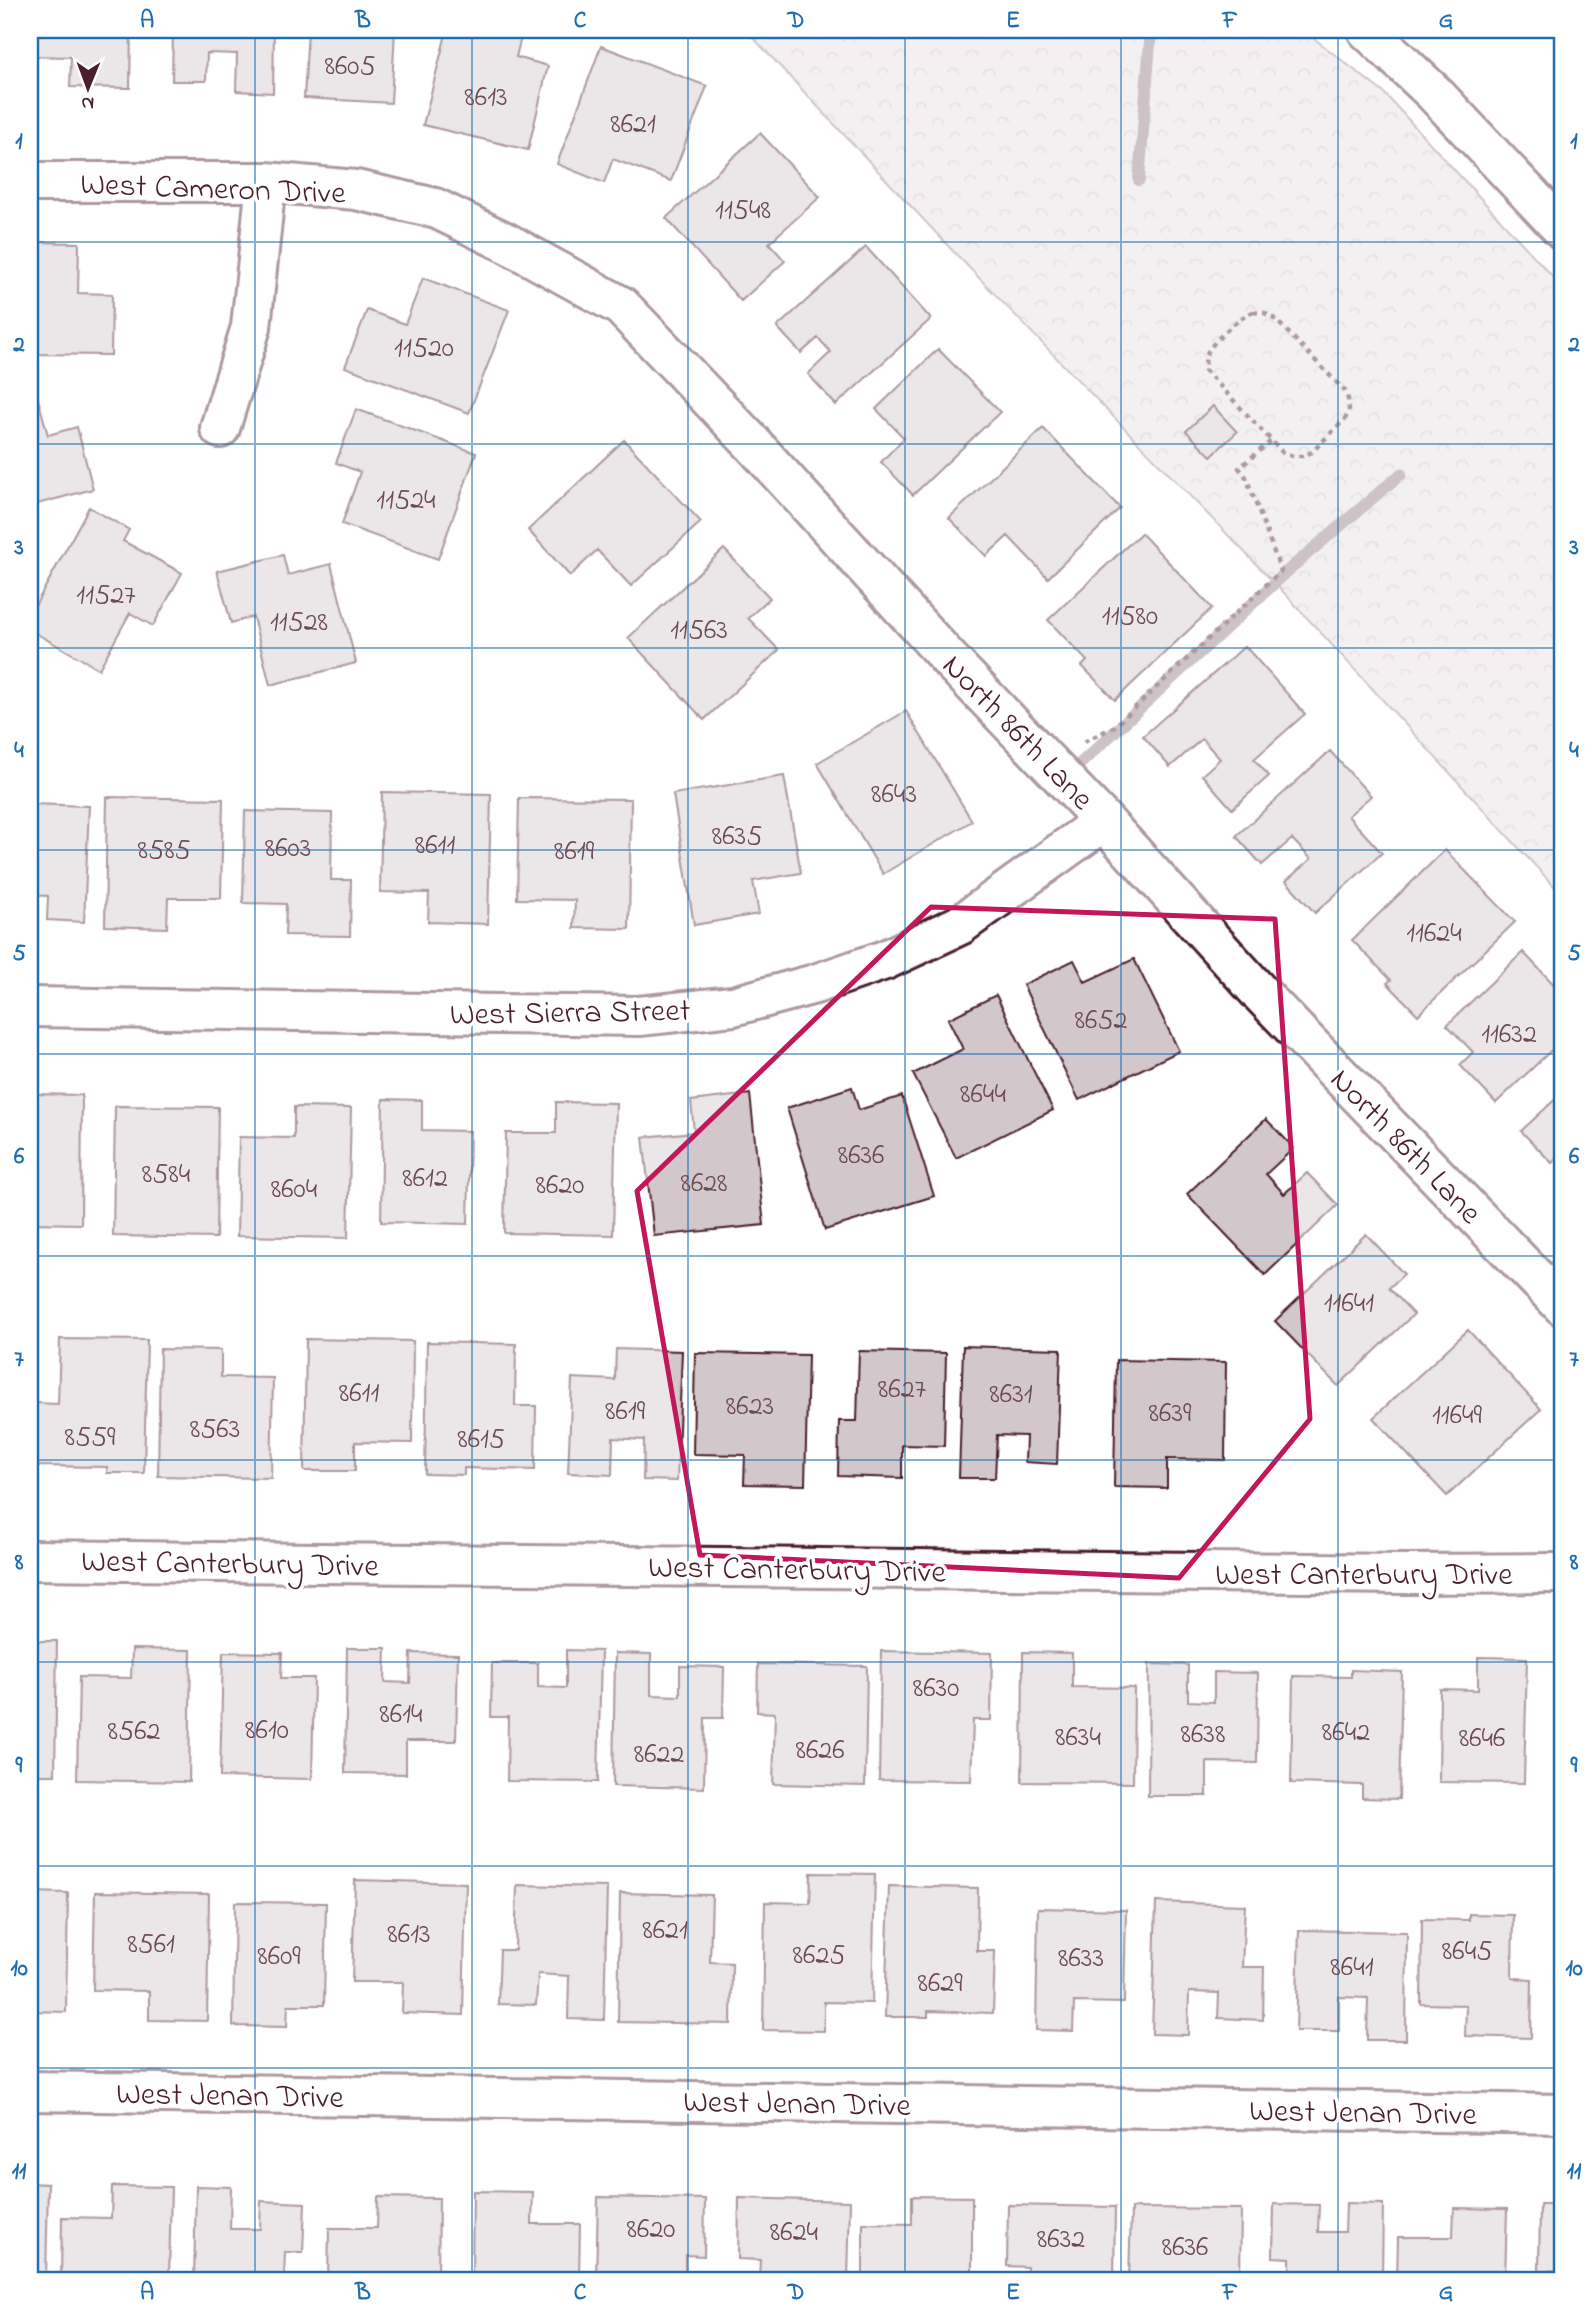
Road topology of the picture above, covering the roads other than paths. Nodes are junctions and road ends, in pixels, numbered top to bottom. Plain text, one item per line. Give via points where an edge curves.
1 (1367, 30) edge
2 (30, 182) edge
3 (266, 182) junction
4 (435, 208) joint
5 (1563, 230) edge
6 (220, 428) dead end
7 (1104, 821) junction
8 (30, 1007) edge
9 (1563, 1307) edge
10 (30, 1560) edge
11 (1563, 1573) edge
12 (30, 2091) edge
13 (1563, 2114) edge

1 - 5 street via 1433,92
2 - 3 street, West Cameron Drive
3 - 4 street, West Cameron Drive via 356,190
3 - 6 street via 251,327
4 - 7 street, North 86th Lane via 621,306
7 - 8 street, West Sierra Street via 960,925 885,960 733,1006 639,1016
7 - 9 street, North 86th Lane via 1260,993
10 - 11 street, West Canterbury Drive
12 - 13 street, West Jenan Drive

